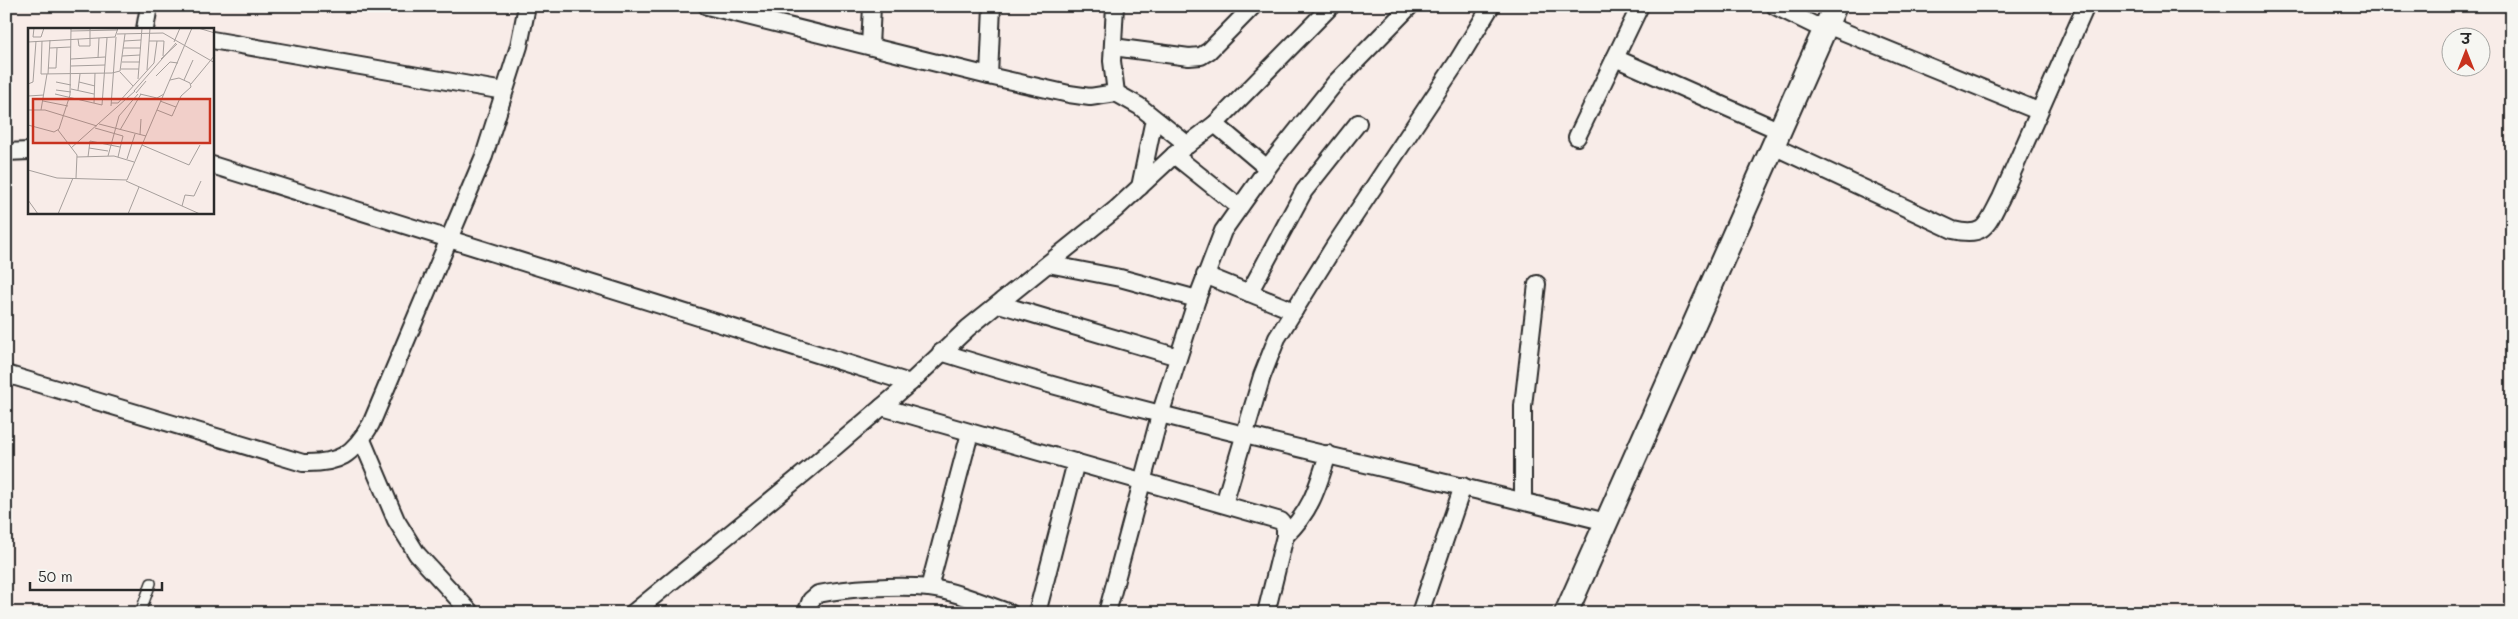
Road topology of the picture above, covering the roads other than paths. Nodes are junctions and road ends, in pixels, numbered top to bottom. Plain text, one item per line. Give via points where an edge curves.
1 (149, 6) edge
2 (526, 6) edge
3 (707, 6) edge
4 (872, 6) edge
5 (992, 6) edge
6 (1115, 6) edge
7 (1253, 6) edge
8 (1331, 6) edge
9 (1410, 6) edge
10 (1491, 6) edge
11 (1640, 6) edge
12 (1775, 6) edge
13 (2086, 6) edge
14 (1831, 15) edge
15 (146, 28) edge
16 (214, 40) edge
17 (870, 46) junction
18 (1113, 48) junction
19 (1615, 58) junction
20 (989, 76) junction
21 (504, 91) junction
22 (1116, 93) junction
23 (2038, 111) junction
24 (1154, 119) junction
25 (1358, 123) dead end
26 (1214, 124) junction
27 (1577, 136) dead end
28 (1776, 138) junction
29 (1188, 145) junction
30 (28, 151) edge
31 (6, 152) edge
32 (1174, 155) junction
33 (214, 166) edge
34 (1267, 168) junction
35 (1140, 187) junction
36 (1239, 207) junction
37 (450, 239) junction
38 (1048, 264) junction
39 (1205, 275) junction
40 (1537, 284) dead end
41 (1249, 293) junction
42 (1197, 300) junction
43 (999, 304) junction
44 (1294, 311) junction
45 (942, 352) junction
46 (1178, 358) junction
47 (6, 374) edge
48 (910, 383) junction
49 (882, 407) junction
50 (1160, 415) junction
51 (970, 433) junction
52 (1244, 436) junction
53 (362, 440) junction
54 (1328, 454) junction
55 (1076, 462) junction
56 (1141, 480) junction
57 (1463, 486) junction
58 (1523, 501) junction
59 (1224, 504) junction
60 (1606, 522) junction
61 (1285, 536) junction
62 (151, 583) dead end
63 (929, 588) junction
64 (140, 613) edge
65 (471, 613) edge
66 (633, 613) edge
67 (806, 613) edge
68 (1010, 613) edge
69 (1036, 613) edge
70 (1107, 613) edge
71 (1266, 613) edge
72 (1420, 613) edge
73 (1566, 613) edge

1 - 15 street
2 - 21 street via 519,46
3 - 17 street
4 - 17 street
5 - 20 street
6 - 18 street
7 - 18 street via 1201,56
8 - 26 street
9 - 34 street via 1334,83
10 - 44 street
11 - 19 street
12 - 14 street via 1814,25
13 - 23 street
14 - 23 street
14 - 28 street
16 - 21 street
17 - 20 street
18 - 22 street
19 - 27 street
19 - 28 street
20 - 22 street via 1090,97
21 - 37 street via 484,156
22 - 24 street
23 - 28 street via 1997,205 1989,220 1974,234 1953,230
24 - 29 street
24 - 35 street
25 - 41 street via 1304,191
26 - 29 street
26 - 34 street
28 - 60 street
29 - 32 street
30 - 31 street
32 - 35 street
32 - 36 street
33 - 37 street
34 - 36 street
35 - 38 street
36 - 39 street via 1223,231
37 - 48 street
37 - 53 street
38 - 42 street via 1120,278
38 - 43 street
39 - 41 street
39 - 42 street
40 - 58 street via 1523,406
41 - 44 street
42 - 46 street
43 - 45 street
43 - 46 street
44 - 52 street via 1277,338
45 - 48 street
45 - 50 street
46 - 50 street
47 - 53 street via 303,463 326,464 349,453
48 - 49 street
49 - 51 street
49 - 66 street
50 - 52 street
50 - 56 street
51 - 55 street
51 - 63 street
52 - 54 street
52 - 59 street
53 - 65 street via 396,520 412,545
54 - 57 street
54 - 61 street via 1316,494 1307,511
55 - 56 street
55 - 69 street
56 - 59 street
56 - 70 street
57 - 58 street
57 - 72 street
58 - 60 street
59 - 61 street via 1281,521
60 - 73 street
61 - 71 street
62 - 64 lane
63 - 67 street via 818,594 811,600
63 - 68 street

